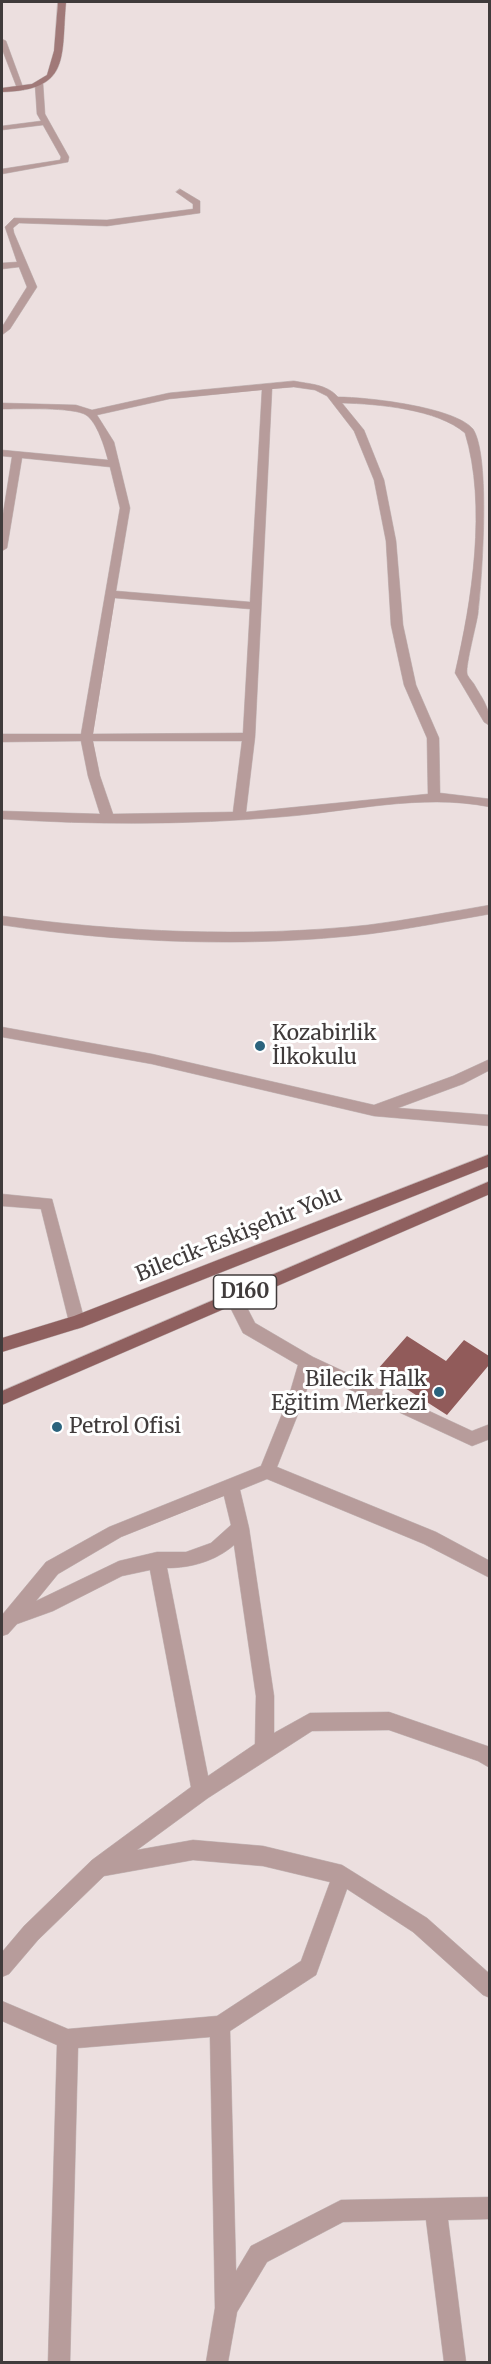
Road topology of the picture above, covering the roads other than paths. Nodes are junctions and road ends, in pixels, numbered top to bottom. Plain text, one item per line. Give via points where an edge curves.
1 (62, 2) edge
2 (2, 41) edge
3 (3, 53) edge
4 (39, 84) junction
5 (21, 88) junction
6 (2, 90) edge
7 (44, 123) junction
8 (2, 129) edge
9 (2, 172) edge
10 (180, 192) dead end
11 (24, 264) junction
12 (2, 266) edge
13 (2, 332) edge
14 (267, 388) junction
15 (334, 400) junction
16 (2, 406) edge
17 (91, 413) junction
18 (2, 453) edge
19 (18, 454) junction
20 (114, 464) junction
21 (2, 548) edge
22 (109, 594) junction
23 (256, 606) junction
24 (489, 722) edge
25 (86, 737) junction
26 (249, 737) junction
27 (2, 738) edge
28 (434, 796) junction
29 (489, 804) edge
30 (2, 815) edge
31 (239, 816) junction
32 (108, 818) junction
33 (489, 909) edge
34 (2, 921) edge
35 (2, 1032) edge
36 (489, 1064) edge
37 (374, 1111) junction
38 (489, 1121) edge
39 (489, 1160) edge
40 (489, 1187) edge
41 (2, 1200) edge
42 (233, 1297) junction
43 (77, 1322) junction
44 (2, 1345) edge
45 (307, 1362) junction
46 (2, 1398) edge
47 (489, 1431) edge
48 (267, 1471) junction
49 (231, 1488) junction
50 (240, 1528) junction
51 (157, 1560) junction
52 (489, 1570) edge
53 (6, 1623) edge
54 (264, 1749) junction
55 (489, 1759) edge
56 (201, 1791) junction
57 (99, 1867) junction
58 (342, 1875) junction
59 (2, 1967) edge
60 (489, 1988) edge
61 (2, 2011) edge
62 (220, 2026) junction
63 (68, 2039) junction
64 (489, 2208) edge
65 (436, 2209) junction
66 (226, 2308) junction
67 (59, 2362) edge
68 (217, 2362) edge
69 (454, 2362) edge

1 - 4 street via 55,62 50,77
2 - 3 street
3 - 5 street
4 - 5 street
4 - 7 street
5 - 6 street
7 - 8 street
7 - 9 street via 65,157 64,162
10 - 11 street via 197,204 197,211 106,223 18,220 9,227 10,235
11 - 12 street
11 - 13 street via 32,287
14 - 15 street via 294,384 318,388
14 - 17 street via 169,396
14 - 23 street
15 - 24 street via 373,400 410,406 470,431 484,463 486,518 473,628 461,673
15 - 28 street via 359,430 379,480 391,541 397,625 410,685 433,738
16 - 17 street via 76,408
17 - 20 street via 109,442
18 - 19 street
19 - 20 street
19 - 21 street
20 - 22 street via 125,508
22 - 23 street
22 - 25 street
23 - 26 street
25 - 26 street
25 - 27 street
25 - 32 street
26 - 31 street
28 - 29 street via 466,797
28 - 31 street
30 - 32 street
31 - 32 street
33 - 34 street via 352,931 277,934 181,936 44,928
35 - 37 street via 152,1059
36 - 37 street via 458,1080
37 - 38 street
39 - 43 main road, Bilecik-Eskişehir Yolu / D160
40 - 42 main road, D160
41 - 43 street via 47,1203
42 - 45 street via 249,1328
42 - 46 main road, D160
43 - 44 main road, Bilecik-Eskişehir Yolu / D160
45 - 47 street via 472,1439
45 - 48 street
48 - 49 street
48 - 52 street via 430,1538
49 - 50 street
49 - 53 street via 115,1532 52,1568
50 - 51 street via 217,1549 186,1560
50 - 54 street via 265,1696
51 - 53 street via 119,1569
51 - 56 street
54 - 55 street via 310,1722 389,1721
54 - 56 street
56 - 57 street
57 - 58 street via 193,1850 263,1856
57 - 59 street
58 - 60 street via 420,1925
58 - 62 street via 309,1968
61 - 63 street
62 - 63 street
62 - 66 street
63 - 67 street
64 - 65 street
65 - 66 street via 341,2211 259,2254
65 - 69 street
66 - 68 street

